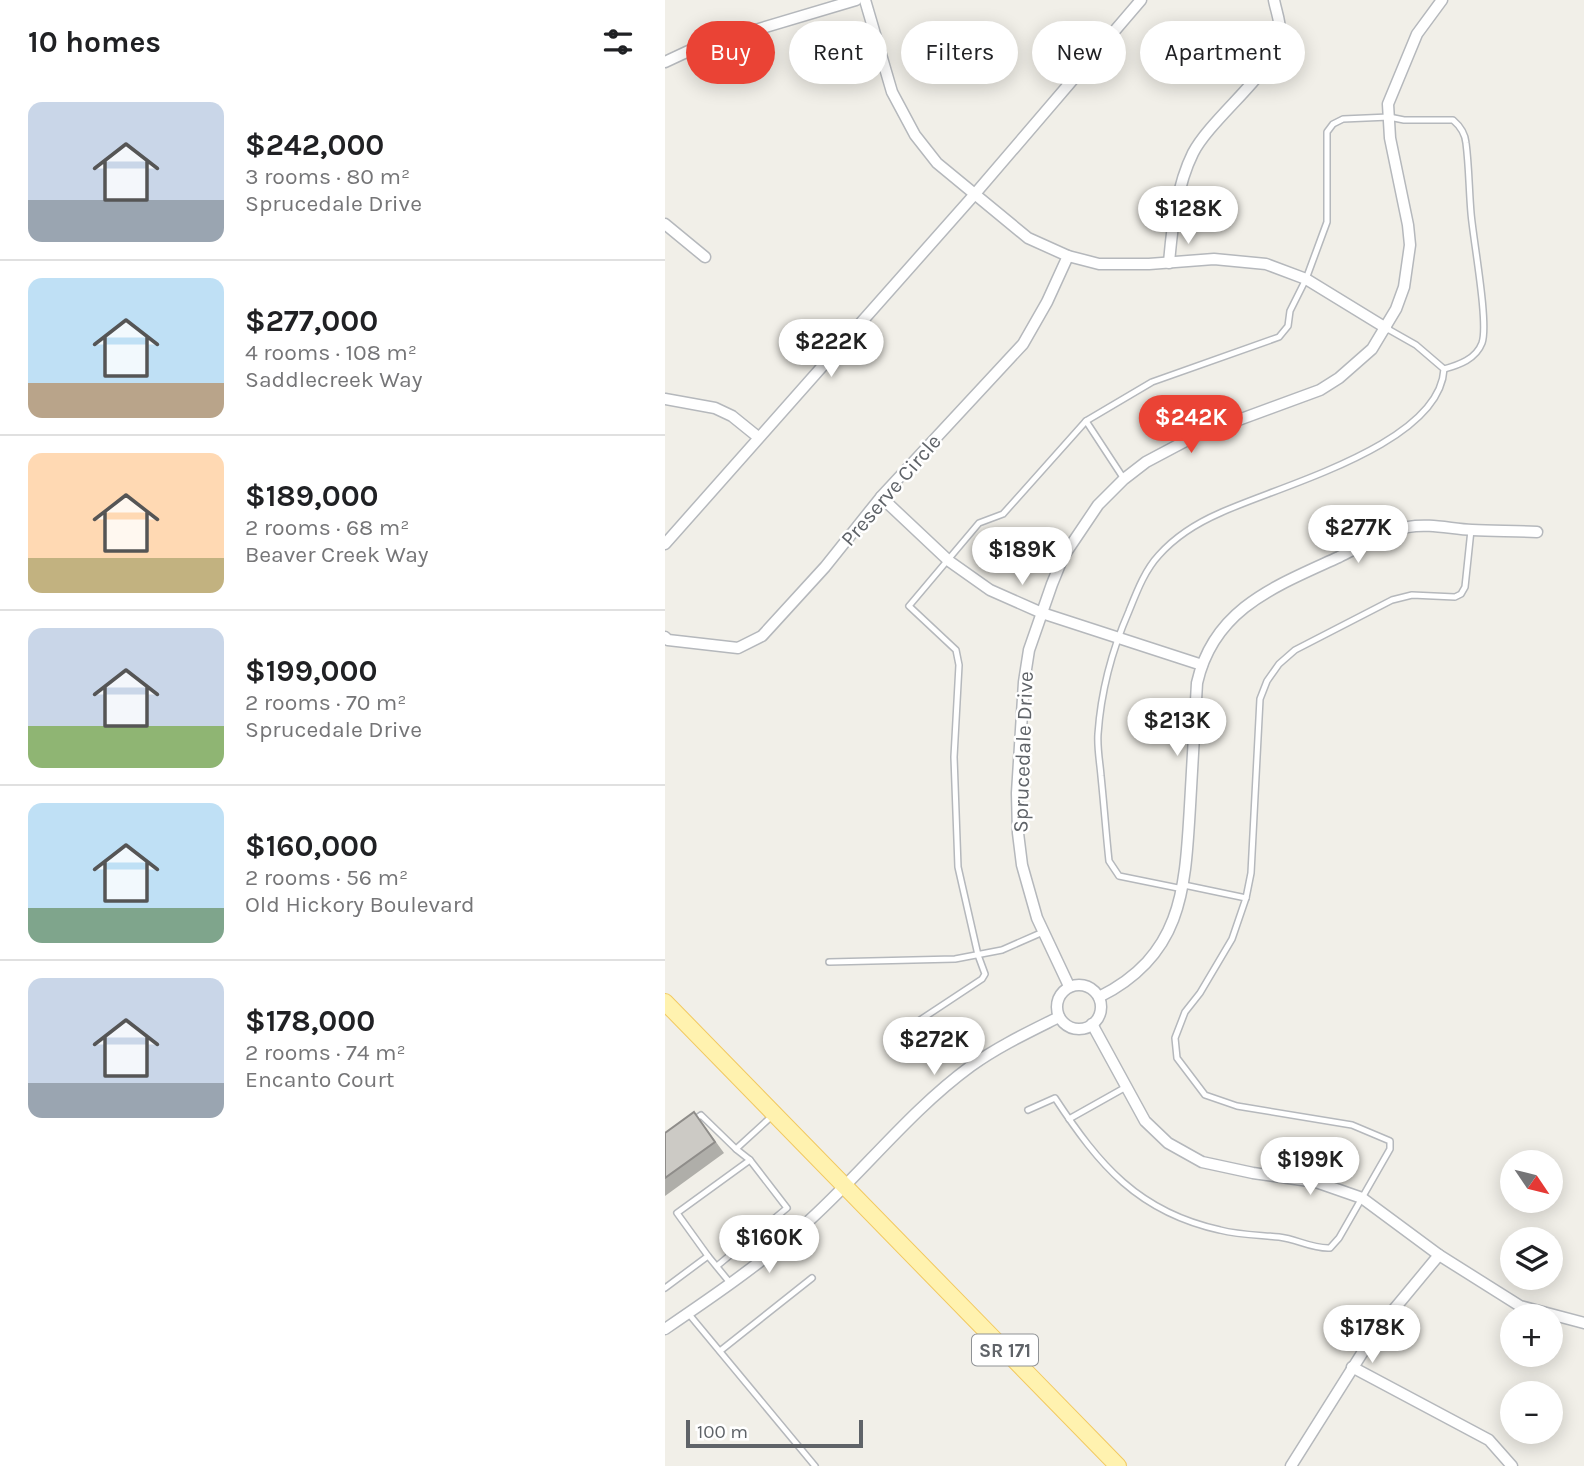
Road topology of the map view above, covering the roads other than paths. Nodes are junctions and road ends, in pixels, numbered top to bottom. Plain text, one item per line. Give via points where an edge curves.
1 (856, 0) edge
2 (865, 0) edge
3 (1141, 0) edge
4 (1275, 0) edge
5 (1442, 0) edge
6 (665, 62) edge
7 (1389, 117) junction
8 (974, 195) junction
9 (665, 224) edge
10 (1068, 256) junction
11 (705, 257) dead end
12 (1169, 263) junction
13 (1306, 279) junction
14 (1386, 328) junction
15 (1444, 369) junction
16 (665, 399) edge
17 (1086, 421) junction
18 (758, 437) junction
19 (1124, 479) junction
20 (881, 497) junction
21 (1471, 530) junction
22 (1537, 532) dead end
23 (665, 544) edge
24 (949, 561) junction
25 (1042, 612) junction
26 (1118, 637) junction
27 (665, 638) edge
28 (1202, 664) junction
29 (1183, 887) junction
30 (1246, 898) junction
31 (1043, 932) junction
32 (978, 955) junction
33 (828, 962) dead end
34 (1069, 986) junction
35 (1099, 997) junction
36 (665, 1002) edge
37 (1059, 1017) junction
38 (1092, 1024) junction
39 (911, 1026) dead end
40 (1126, 1087) junction
41 (1028, 1110) dead end
42 (774, 1114) junction
43 (1069, 1119) junction
44 (692, 1122) edge
45 (736, 1149) junction
46 (750, 1160) junction
47 (845, 1186) junction
48 (1362, 1198) junction
49 (1439, 1255) junction
50 (708, 1256) junction
51 (717, 1266) junction
52 (812, 1278) dead end
53 (731, 1284) junction
54 (665, 1288) edge
55 (688, 1313) junction
56 (1584, 1324) edge
57 (665, 1329) edge
58 (1584, 1331) edge
59 (720, 1351) junction
60 (1352, 1367) junction
61 (815, 1466) edge
62 (1118, 1466) edge
63 (1291, 1466) edge
64 (1512, 1466) edge

1 - 6 street via 695,48
2 - 8 street via 892,92 915,135 937,163
3 - 8 street
4 - 12 street via 1280,37 1271,61 1194,151 1182,183
5 - 7 street, Sprucedale Drive via 1417,34 1388,104
7 - 13 lane via 1343,119 1327,132 1327,222
7 - 14 street, Sprucedale Drive via 1410,245 1404,287
7 - 15 lane via 1453,120 1466,140 1483,341 1465,362
8 - 10 street via 1028,238
8 - 18 street
9 - 11 street
10 - 12 street via 1099,264
10 - 20 street, Preserve Circle via 1023,344
12 - 13 street via 1214,259 1266,264
13 - 14 street
13 - 17 lane via 1288,326 1279,337 1152,382
14 - 15 lane
14 - 19 street, Sprucedale Drive via 1356,365 1320,390 1195,436
15 - 26 lane via 1443,380 1426,410 1386,441 1351,461 1221,512 1185,531 1158,556 1142,580
16 - 18 street via 723,412
17 - 19 lane
17 - 24 lane via 1003,514 979,523
18 - 23 street
19 - 25 street, Sprucedale Drive via 1080,529 1063,557
20 - 24 street
20 - 27 street, Preserve Circle via 825,568 762,636 738,648
21 - 22 street
21 - 28 street via 1408,527 1274,587 1233,616
21 - 30 lane via 1461,594 1392,600 1295,650 1267,681 1260,699
24 - 25 street via 990,590
24 - 32 lane via 909,606 956,650 959,665 954,757 958,867
25 - 26 street
25 - 31 street, Sprucedale Drive via 1028,650 1017,793 1022,865
26 - 28 street
26 - 29 lane via 1106,675 1097,736 1109,861 1119,876
28 - 29 street
29 - 30 lane
29 - 35 street via 1167,934 1150,959
30 - 48 lane via 1232,939 1185,1012 1175,1038 1177,1058 1205,1095 1237,1106 1352,1125 1390,1141 1390,1149
31 - 32 lane
31 - 34 street, Sprucedale Drive
32 - 33 lane
32 - 39 lane via 985,970 982,979
34 - 35 street via 1085,985
34 - 37 street via 1058,1000
35 - 38 street via 1100,1014
36 - 42 main road, SR 171
37 - 38 street via 1076,1029
37 - 47 street via 969,1068
38 - 40 street
40 - 43 lane
40 - 48 street via 1145,1121 1168,1143 1202,1161 1316,1182
41 - 43 lane via 1055,1098
42 - 45 lane
42 - 47 main road, SR 171
43 - 48 lane via 1084,1143 1132,1191 1187,1222 1330,1248
44 - 45 lane via 701,1115
45 - 46 lane
46 - 50 lane via 677,1213
46 - 51 lane via 787,1208
47 - 53 street
47 - 62 main road, SR 171
48 - 49 street
49 - 56 street via 1520,1306
49 - 60 street
50 - 51 lane
50 - 54 lane
51 - 53 lane
52 - 59 lane
53 - 55 street
55 - 57 street
55 - 59 lane
56 - 58 street
59 - 61 lane
60 - 63 street
60 - 64 street via 1489,1440

